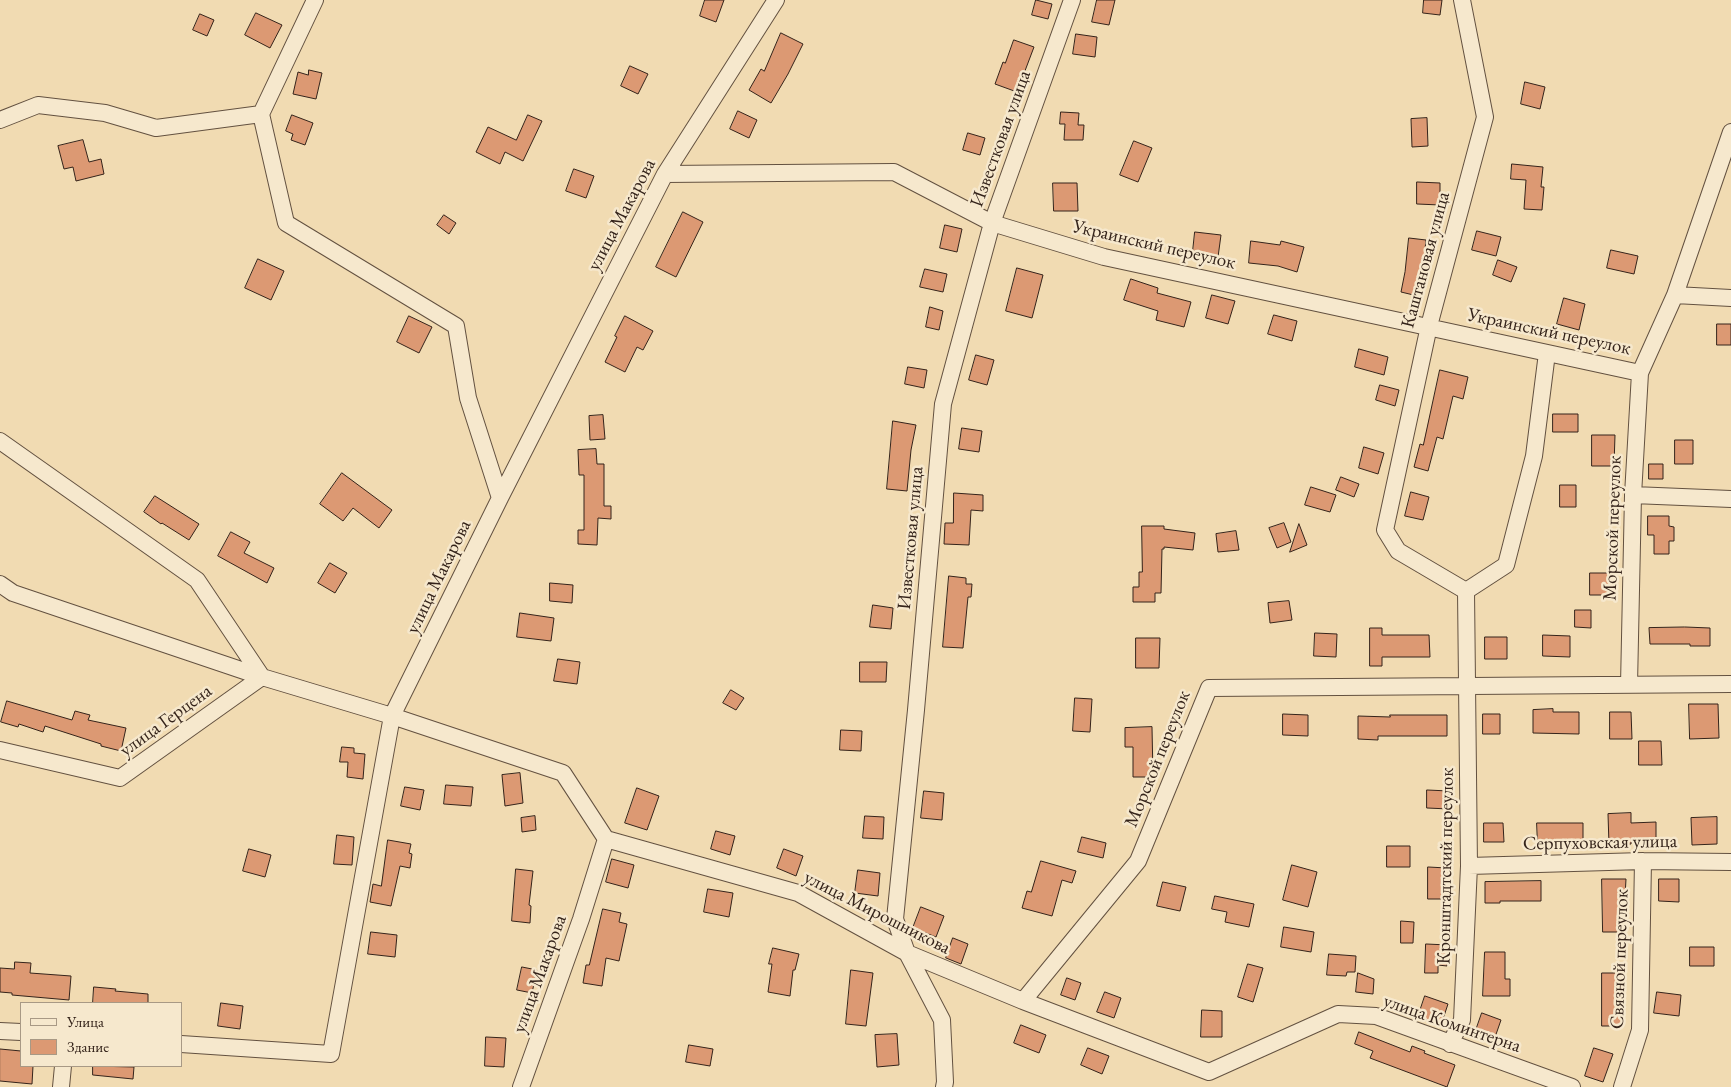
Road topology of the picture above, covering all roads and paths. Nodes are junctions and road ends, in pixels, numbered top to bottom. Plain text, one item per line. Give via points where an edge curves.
1 (315, 0) edge
2 (776, 0) edge
3 (1072, 0) edge
4 (1462, 0) edge
5 (261, 114) junction
6 (0, 120) edge
7 (1731, 132) edge
8 (665, 174) junction
9 (992, 223) junction
10 (1675, 295) junction
11 (1731, 298) edge
12 (1429, 326) junction
13 (1547, 353) junction
14 (1640, 373) junction
15 (0, 441) edge
16 (1633, 495) junction
17 (500, 498) junction
18 (1731, 499) edge
19 (0, 584) edge
20 (1466, 591) junction
21 (262, 677) junction
22 (1731, 684) edge
23 (1629, 685) junction
24 (1467, 686) junction
25 (392, 716) junction
26 (0, 750) edge
27 (606, 839) junction
28 (1643, 861) junction
29 (1731, 862) edge
30 (1469, 866) junction
31 (907, 954) junction
32 (1023, 1001) junction
33 (0, 1031) edge
34 (20, 1032) edge
35 (182, 1044) edge
36 (1450, 1044) junction
37 (63, 1067) edge
38 (1208, 1080) edge
39 (61, 1087) edge
40 (521, 1087) edge
41 (944, 1087) edge
42 (1572, 1087) edge
43 (1622, 1087) edge

1 - 5 street
2 - 8 street, улица Макарова
3 - 9 street, Известковая улица
4 - 12 street, Каштановая улица via 1484,117
5 - 6 street via 156,128 105,113 38,105
5 - 17 street via 286,223 456,326 468,398
7 - 10 street
8 - 9 street, Украинский переулок via 894,172
8 - 17 street, улица Макарова
9 - 12 street, Украинский переулок via 1104,257
9 - 31 street, Известковая улица via 943,404 895,919
10 - 11 street
10 - 14 street
12 - 13 street, Украинский переулок
12 - 20 street, Каштановая улица via 1385,530 1398,551
13 - 14 street, Украинский переулок
13 - 20 street via 1534,456 1506,565
14 - 16 street, Морской переулок
15 - 21 street via 197,580
16 - 18 street
16 - 23 street, Морской переулок
17 - 25 street, улица Макарова
19 - 21 street via 13,593
20 - 24 street
21 - 25 street
21 - 26 street, улица Герцена via 120,778
22 - 23 street, Морской переулок
23 - 24 street, Морской переулок
24 - 30 street, Кронштадтский переулок
24 - 32 street, Морской переулок via 1209,688 1138,861
25 - 27 street via 563,773
25 - 35 street, улица Макарова via 331,1054
27 - 31 street, улица Мирошникова via 798,893
27 - 40 street, улица Макарова
28 - 29 street, Серпуховская улица
28 - 30 street, Серпуховская улица
28 - 43 street, Связной переулок via 1640,1030
30 - 36 street, Кронштадтский переулок via 1462,1020
31 - 32 street, улица Мирошникова
31 - 41 street, Известковая улица via 942,1020
32 - 38 street, улица Мирошникова
33 - 34 street
36 - 38 street, улица Коминтерна via 1376,1016 1338,1014
36 - 42 street, улица Коминтерна
37 - 39 street

